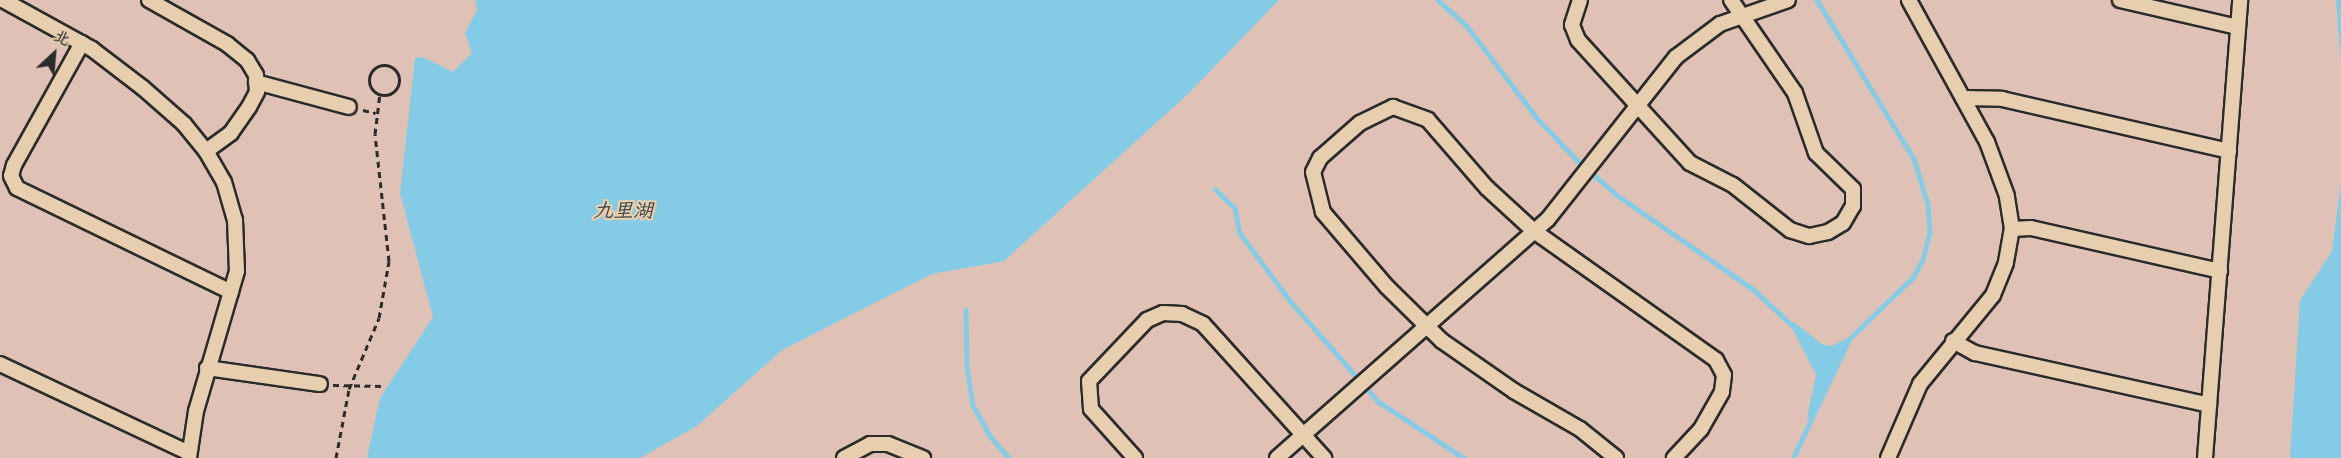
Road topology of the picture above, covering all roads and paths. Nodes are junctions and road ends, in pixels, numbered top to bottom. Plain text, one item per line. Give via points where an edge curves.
1 (3, 0) edge
2 (149, 0) edge
3 (1580, 0) edge
4 (1731, 0) edge
5 (1788, 0) edge
6 (1909, 0) edge
7 (2120, 0) edge
8 (2240, 0) edge
9 (1742, 17) junction
10 (2238, 27) junction
11 (82, 43) junction
12 (256, 82) junction
13 (380, 94) junction
14 (1963, 98) junction
15 (349, 106) dead end
16 (1639, 107) junction
17 (206, 151) junction
18 (2229, 151) junction
19 (2012, 229) junction
20 (1534, 231) junction
21 (2220, 271) junction
22 (231, 291) junction
23 (1427, 326) junction
24 (1953, 341) junction
25 (0, 364) edge
26 (207, 368) junction
27 (320, 384) joint
28 (350, 386) junction
29 (383, 386) dead end
30 (2209, 405) junction
31 (1303, 435) junction
32 (189, 456) edge
33 (336, 458) edge
34 (844, 458) edge
35 (923, 458) edge
36 (1135, 458) edge
37 (1277, 458) edge
38 (1324, 458) edge
39 (1616, 458) edge
40 (1674, 458) edge
41 (1888, 458) edge
42 (2205, 458) edge

1 - 11 street
2 - 12 street via 227,44 247,60
3 - 16 street via 1572,25 1578,40
4 - 9 street
5 - 9 street
6 - 14 street
7 - 10 street
8 - 10 street
9 - 16 street via 1720,24 1676,57
9 - 16 street via 1795,93 1809,123 1816,153 1853,189 1853,206 1844,223 1809,236 1790,230 1733,185 1690,163
10 - 18 street
11 - 17 street via 143,88 184,124
11 - 22 street via 14,165 11,176 17,188
12 - 15 street
12 - 17 street via 257,92 231,133
13 - 13 path via 390,94 399,83 394,69 386,65 376,67 370,75 372,89
13 - 28 path via 375,134 389,261 379,318
14 - 18 street via 2002,99
14 - 19 street via 1987,142 2007,195
16 - 20 street
17 - 22 street via 224,182 235,220 237,271
18 - 21 street
19 - 21 street via 2031,228
19 - 24 street via 2007,262 1993,296
20 - 23 street
20 - 23 street via 1488,188 1428,120 1393,107 1360,123 1320,159 1313,171 1315,188 1323,212
20 - 40 street via 1716,360 1724,375 1722,392 1701,429
21 - 30 street
22 - 26 street
23 - 31 street
23 - 39 street via 1514,391 1580,429
24 - 30 street via 1975,353
24 - 41 street via 1920,384
25 - 32 street
26 - 27 street
26 - 32 street
27 - 28 path
28 - 29 path
28 - 33 path
30 - 42 street
31 - 36 street via 1203,324 1182,314 1163,313 1147,320 1089,381 1091,409
31 - 37 street
31 - 38 street
34 - 35 street via 855,449 879,444

